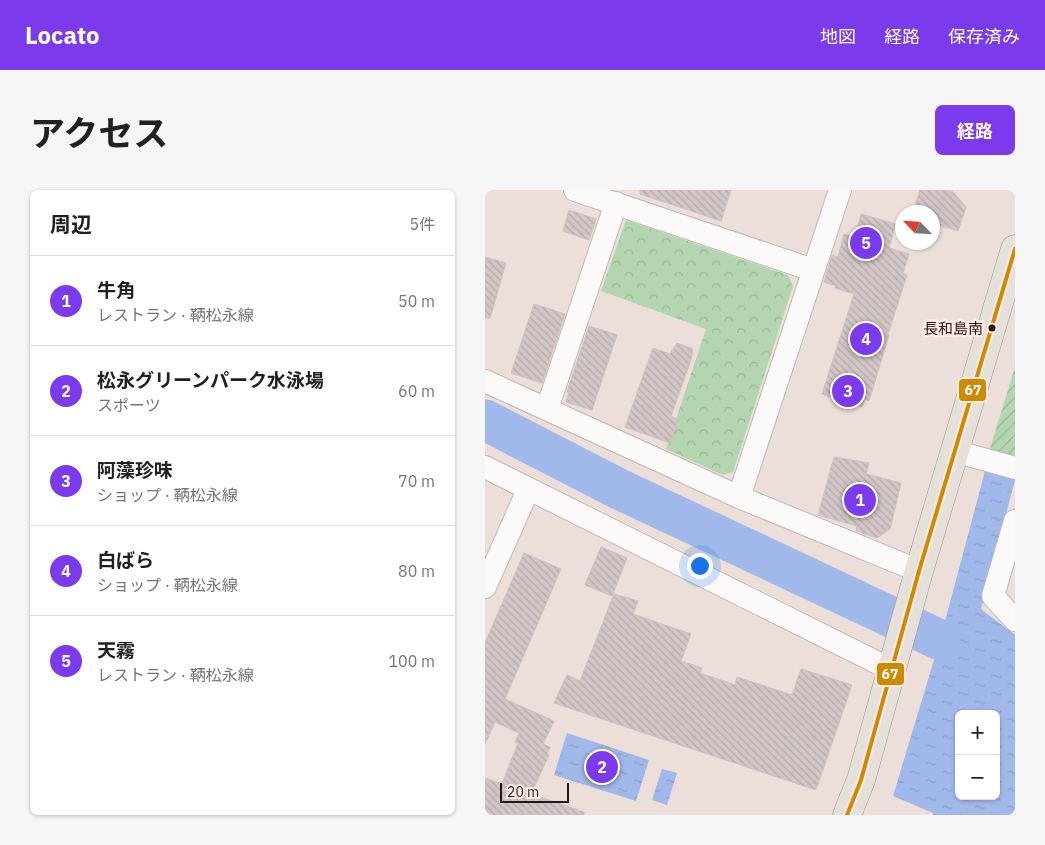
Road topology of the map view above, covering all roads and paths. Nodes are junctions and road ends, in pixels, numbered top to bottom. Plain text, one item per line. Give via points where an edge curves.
1 (575, 190) edge
2 (840, 190) edge
3 (616, 203) junction
4 (1015, 249) edge
5 (813, 270) junction
6 (485, 381) edge
7 (547, 409) junction
8 (955, 450) junction
9 (485, 467) edge
10 (1015, 468) edge
11 (528, 490) junction
12 (739, 497) junction
13 (1015, 521) edge
14 (917, 578) junction
15 (485, 587) edge
16 (1015, 620) edge
17 (892, 670) junction
18 (847, 815) edge

1 - 3 street
2 - 5 street
3 - 5 street
3 - 7 street
4 - 8 main road
5 - 12 street
6 - 7 street
7 - 12 street
8 - 10 street
8 - 14 main road
9 - 11 street
11 - 15 street
11 - 17 street
12 - 14 street
13 - 16 street via 993,596
14 - 17 main road
17 - 18 main road via 861,780

